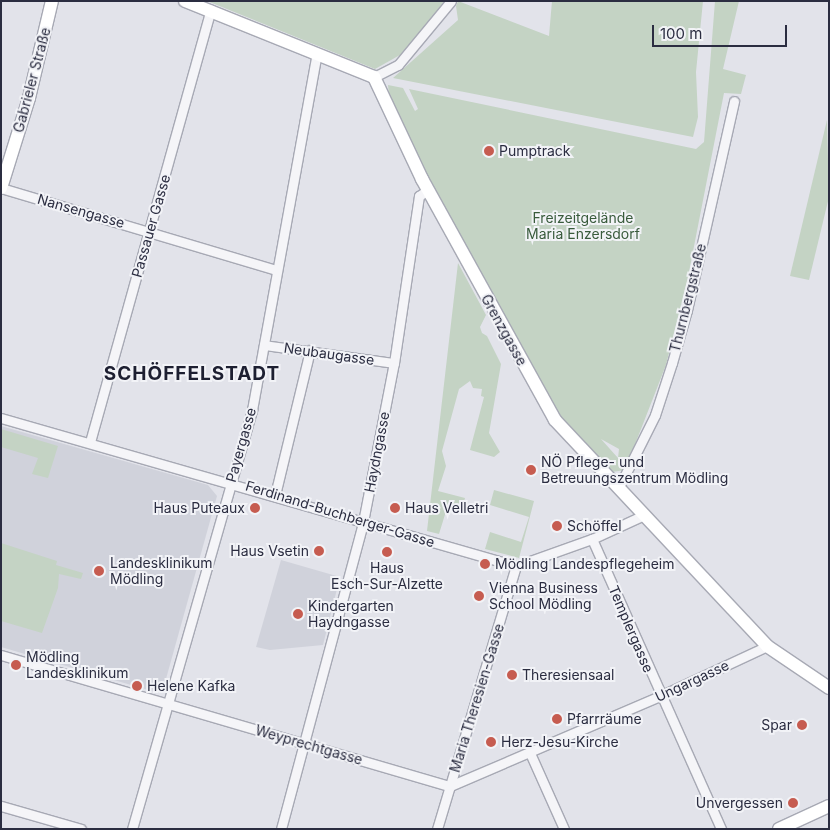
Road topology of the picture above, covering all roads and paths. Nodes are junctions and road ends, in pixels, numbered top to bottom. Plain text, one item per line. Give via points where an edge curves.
1 (52, 1) edge
2 (185, 1) edge
3 (451, 1) edge
4 (212, 10) junction
5 (317, 53) junction
6 (374, 77) junction
7 (734, 101) dead end
8 (1, 188) edge
9 (428, 190) junction
10 (149, 231) junction
11 (276, 270) junction
12 (264, 345) junction
13 (310, 350) junction
14 (394, 363) junction
15 (1, 418) edge
16 (90, 442) junction
17 (230, 482) junction
18 (620, 487) junction
19 (275, 495) junction
20 (644, 515) junction
21 (364, 522) junction
22 (592, 539) junction
23 (516, 566) junction
24 (767, 646) junction
25 (1, 654) edge
26 (829, 688) edge
27 (660, 696) junction
28 (168, 704) junction
29 (304, 744) junction
30 (530, 753) junction
31 (450, 786) junction
32 (1, 806) edge
33 (829, 806) edge
34 (81, 829) edge
35 (132, 829) edge
36 (281, 829) edge
37 (437, 829) edge
38 (564, 829) edge
39 (721, 829) edge
40 (779, 829) edge

1 - 8 street, Gabrieler Straße via 29,98
2 - 4 street
3 - 6 street via 398,65
4 - 5 street
4 - 10 street, Passauer Gasse
5 - 6 street
5 - 11 street, Payergasse
6 - 9 street, Grenzgasse
7 - 18 street, Thurnbergstraße via 672,363 655,415
8 - 10 street, Nansengasse
9 - 14 street, Haydngasse via 419,196
9 - 18 street, Grenzgasse via 555,420
10 - 11 street, Nansengasse
10 - 16 street, Passauer Gasse
11 - 12 street, Payergasse
12 - 13 street, Neubaugasse
12 - 17 street, Payergasse via 252,410
13 - 14 street, Neubaugasse
13 - 19 street
14 - 21 street, Haydngasse
15 - 16 street, Ferdinand-Buchberger-Gasse
16 - 17 street, Ferdinand-Buchberger-Gasse
17 - 19 street, Ferdinand-Buchberger-Gasse
17 - 28 street, Payergasse
18 - 20 street, Grenzgasse
19 - 21 street, Ferdinand-Buchberger-Gasse
20 - 22 street
20 - 24 street, Grenzgasse
21 - 23 street, Ferdinand-Buchberger-Gasse
21 - 29 street, Haydngasse
22 - 23 street
22 - 27 street, Templergasse
23 - 31 street, Maria Theresien-Gasse
24 - 26 street, Grenzgasse
24 - 27 street, Ungargasse
25 - 28 street, Weyprechtgasse
27 - 30 street, Ungargasse
27 - 39 street, Templergasse
28 - 29 street, Weyprechtgasse
28 - 35 street, Payergasse
29 - 31 street, Weyprechtgasse
29 - 36 street, Haydngasse
30 - 31 street, Ungargasse
30 - 38 street
31 - 37 street, Maria Theresien-Gasse
32 - 34 street
33 - 40 street

